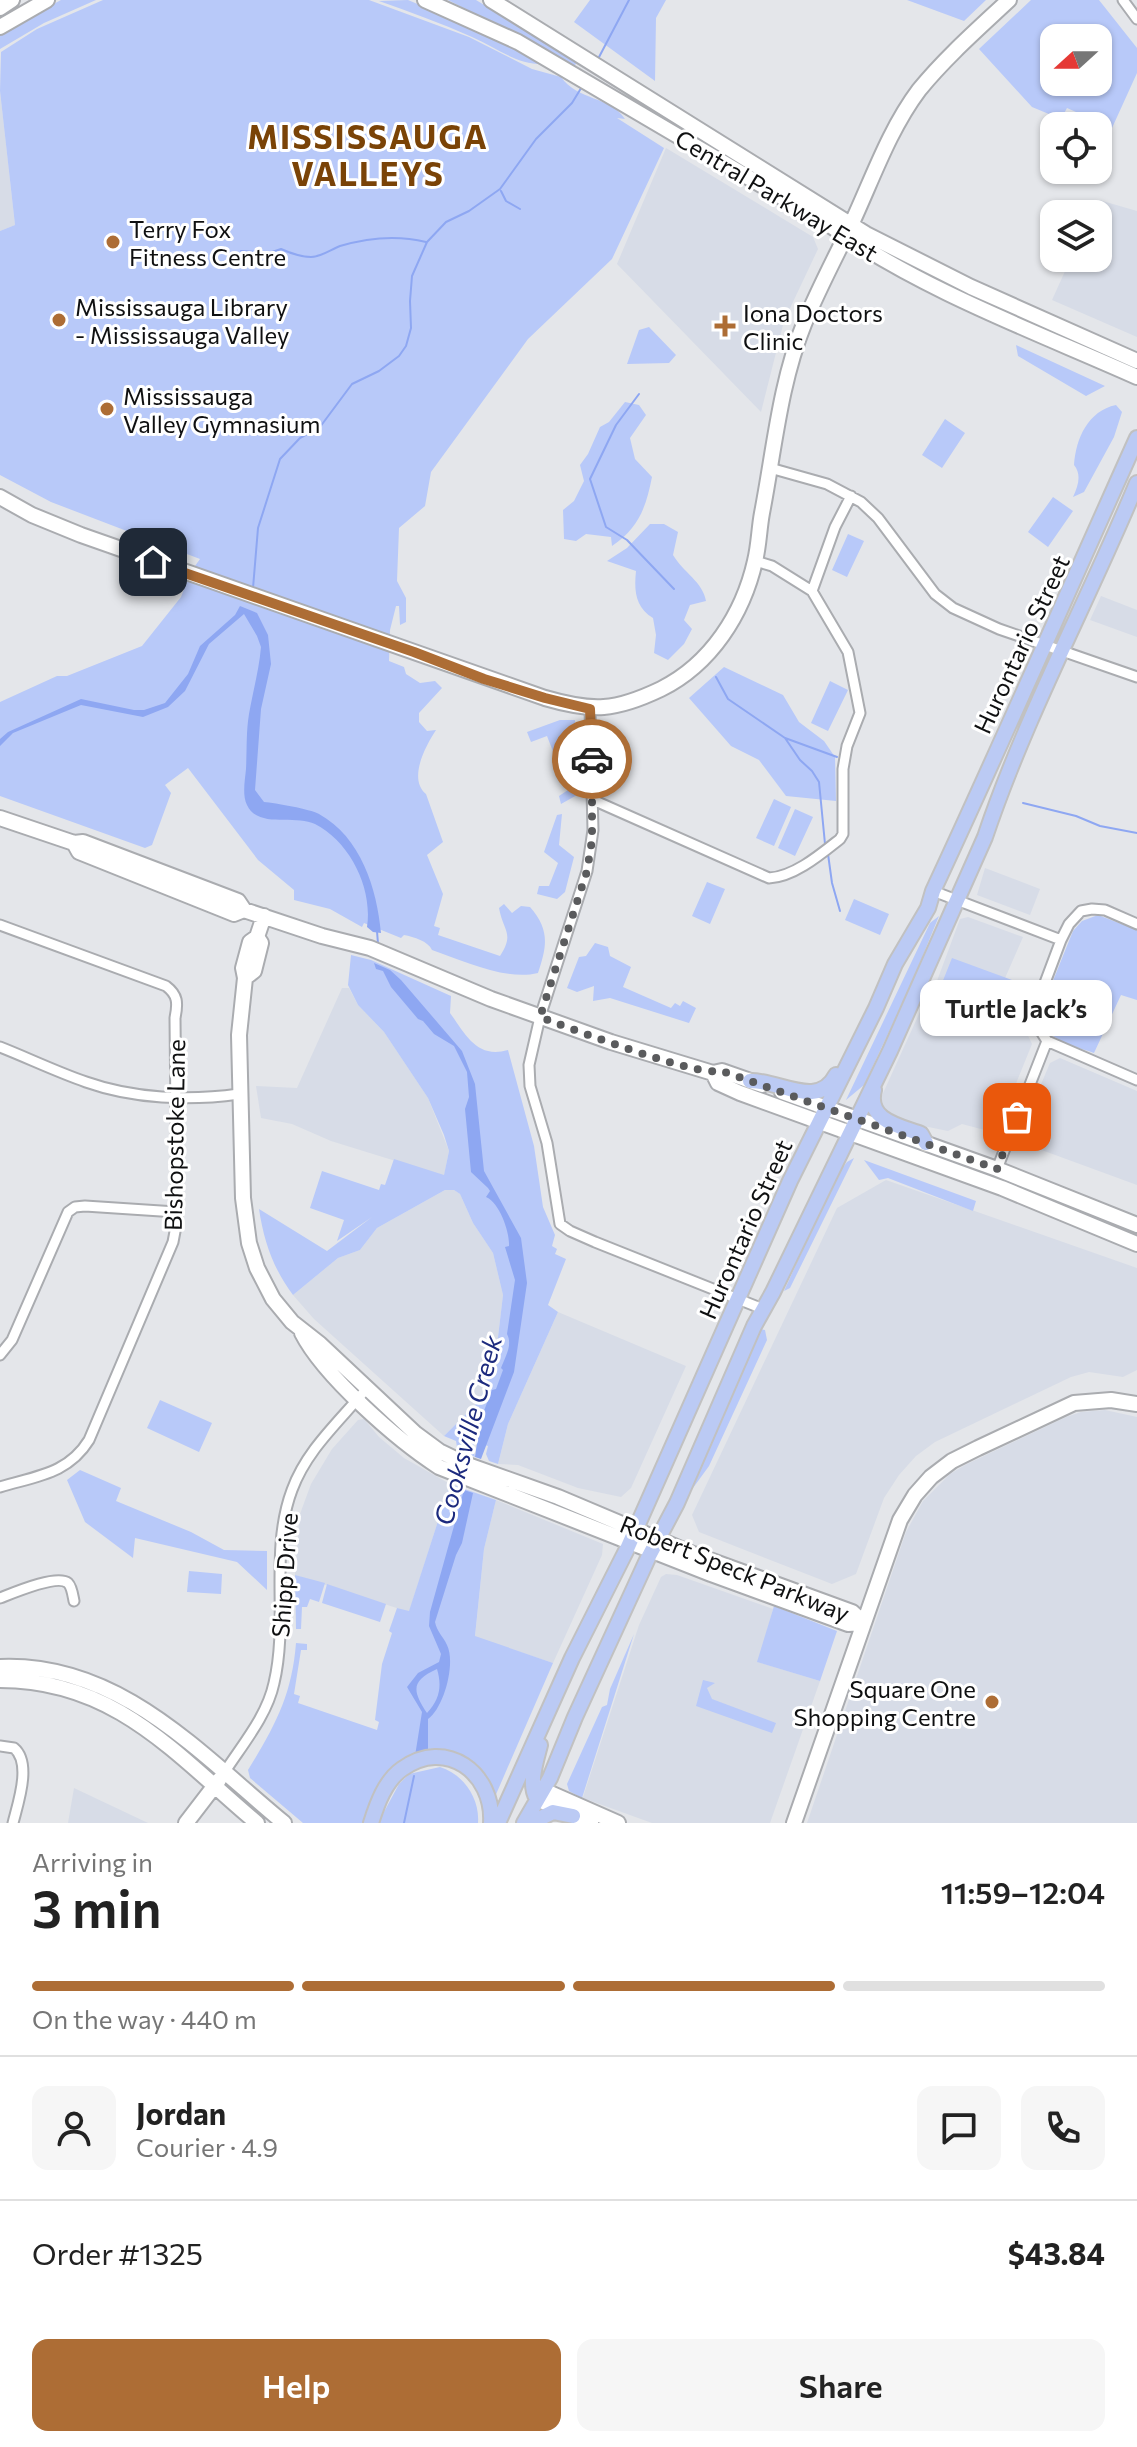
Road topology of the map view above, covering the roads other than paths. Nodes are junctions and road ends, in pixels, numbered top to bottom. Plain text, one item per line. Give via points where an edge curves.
1 (12, 0) edge
2 (47, 0) edge
3 (425, 0) edge
4 (442, 0) edge
5 (491, 0) edge
6 (1009, 0) edge
7 (1123, 0) edge
8 (1137, 19) edge
9 (2, 20) edge
10 (482, 24) junction
11 (848, 230) junction
12 (1079, 343) junction
13 (1137, 361) edge
14 (1137, 377) edge
15 (1137, 438) edge
16 (770, 468) junction
17 (1137, 483) edge
18 (851, 496) junction
19 (0, 497) edge
20 (755, 561) junction
21 (812, 591) junction
22 (1046, 646) junction
23 (1062, 651) junction
24 (1137, 677) edge
25 (590, 709) junction
26 (593, 800) junction
27 (0, 818) edge
28 (933, 891) junction
29 (956, 901) junction
30 (264, 916) junction
31 (1137, 924) edge
32 (0, 925) edge
33 (1061, 940) junction
34 (876, 1008) junction
35 (540, 1017) junction
36 (1047, 1041) junction
37 (0, 1047) edge
38 (890, 1051) junction
39 (713, 1073) junction
40 (1137, 1080) edge
41 (750, 1081) junction
42 (239, 1094) junction
43 (175, 1096) junction
44 (823, 1114) junction
45 (854, 1125) junction
46 (926, 1143) junction
47 (997, 1169) junction
48 (176, 1212) junction
49 (1137, 1225) edge
50 (1137, 1244) edge
51 (738, 1298) junction
52 (763, 1309) junction
53 (0, 1355) edge
54 (362, 1393) junction
55 (1137, 1404) edge
56 (0, 1487) edge
57 (632, 1535) junction
58 (656, 1544) junction
59 (0, 1598) edge
60 (74, 1601) dead end
61 (864, 1623) junction
62 (570, 1662) junction
63 (0, 1667) edge
64 (0, 1680) edge
65 (0, 1746) edge
66 (224, 1773) junction
67 (518, 1778) junction
68 (215, 1786) junction
69 (538, 1792) junction
70 (573, 1816) junction
71 (13, 1823) edge
72 (186, 1823) edge
73 (257, 1823) edge
74 (284, 1823) edge
75 (371, 1823) edge
76 (491, 1823) edge
77 (498, 1823) edge
78 (524, 1823) edge
79 (531, 1823) edge
80 (591, 1823) edge
81 (618, 1823) edge
82 (794, 1823) edge

1 - 9 street
2 - 9 street
3 - 10 street, Central Parkway East
4 - 10 street
5 - 11 street, Central Parkway East
6 - 11 street via 918,92
7 - 8 street
10 - 11 street, Central Parkway East
11 - 12 street, Central Parkway East via 913,275
11 - 16 street via 797,345
12 - 13 street, Central Parkway East
12 - 14 street, Central Parkway East
15 - 22 main road, Hurontario Street
16 - 18 street
16 - 20 street
17 - 23 main road, Hurontario Street
18 - 21 street
18 - 22 street via 878,518 935,594 953,608
19 - 25 street via 81,535 484,679
20 - 21 street
20 - 25 street via 736,613 700,661 644,697
21 - 26 street via 848,652 860,713 847,746 843,834 837,841 781,877 769,878
22 - 23 street
22 - 28 main road, Hurontario Street
23 - 24 street
23 - 29 main road, Hurontario Street
25 - 26 street
26 - 35 street via 587,871
27 - 30 street via 74,843 79,852 234,914 244,910
28 - 29 street
28 - 34 main road, Hurontario Street
29 - 33 street
29 - 38 main road, Hurontario Street
30 - 35 street via 370,948
30 - 42 street, Robert Speck Parkway via 243,968
31 - 33 street via 1105,910 1081,911
32 - 43 street, Bishopstoke Lane via 173,991 178,1002
33 - 36 street via 1034,1012
34 - 41 main road via 867,1014 826,1087 804,1092 766,1080
34 - 44 main road, Hurontario Street
35 - 39 street
35 - 51 street via 529,1065 530,1086 547,1143 560,1224
36 - 40 street
36 - 47 street
37 - 43 street via 109,1089
38 - 45 main road, Hurontario Street
38 - 46 main road via 873,1104 882,1119 921,1134
39 - 41 street
39 - 44 street via 729,1088
41 - 44 street
42 - 43 street
42 - 54 street, Robert Speck Parkway via 243,1207 257,1268 273,1299
43 - 48 street, Bishopstoke Lane
44 - 45 street
44 - 51 main road, Hurontario Street
45 - 46 street
45 - 50 street
45 - 52 main road, Hurontario Street
46 - 47 street
47 - 49 street
48 - 53 street via 85,1206 68,1212 12,1340
48 - 56 street, Bishopstoke Lane via 170,1251 89,1440 67,1466
51 - 52 street
51 - 57 main road, Hurontario Street
52 - 58 main road, Hurontario Street
54 - 57 street, Robert Speck Parkway via 467,1472 558,1497
54 - 66 street, Shipp Drive via 312,1451 292,1490 282,1531 281,1637 274,1686
55 - 61 street via 1074,1403 942,1469 915,1495 900,1520
57 - 58 street, Robert Speck Parkway
57 - 62 main road, Hurontario Street
58 - 61 street, Robert Speck Parkway via 848,1624
58 - 69 main road, Hurontario Street
59 - 60 street via 65,1581
61 - 82 street
62 - 67 main road, Hurontario Street
62 - 69 main road via 540,1744
63 - 66 street via 62,1673 105,1686 154,1716
64 - 68 street via 57,1686 93,1699 137,1721
65 - 71 street via 14,1748 22,1759
66 - 68 street
66 - 74 street
67 - 69 street
67 - 77 main road, Hurontario Street
68 - 72 street
68 - 73 street
69 - 70 street
69 - 78 main road, Hurontario Street
69 - 81 street
70 - 79 main road via 553,1812
70 - 80 street
75 - 76 main road via 399,1771 423,1758 441,1757 467,1767 482,1783

